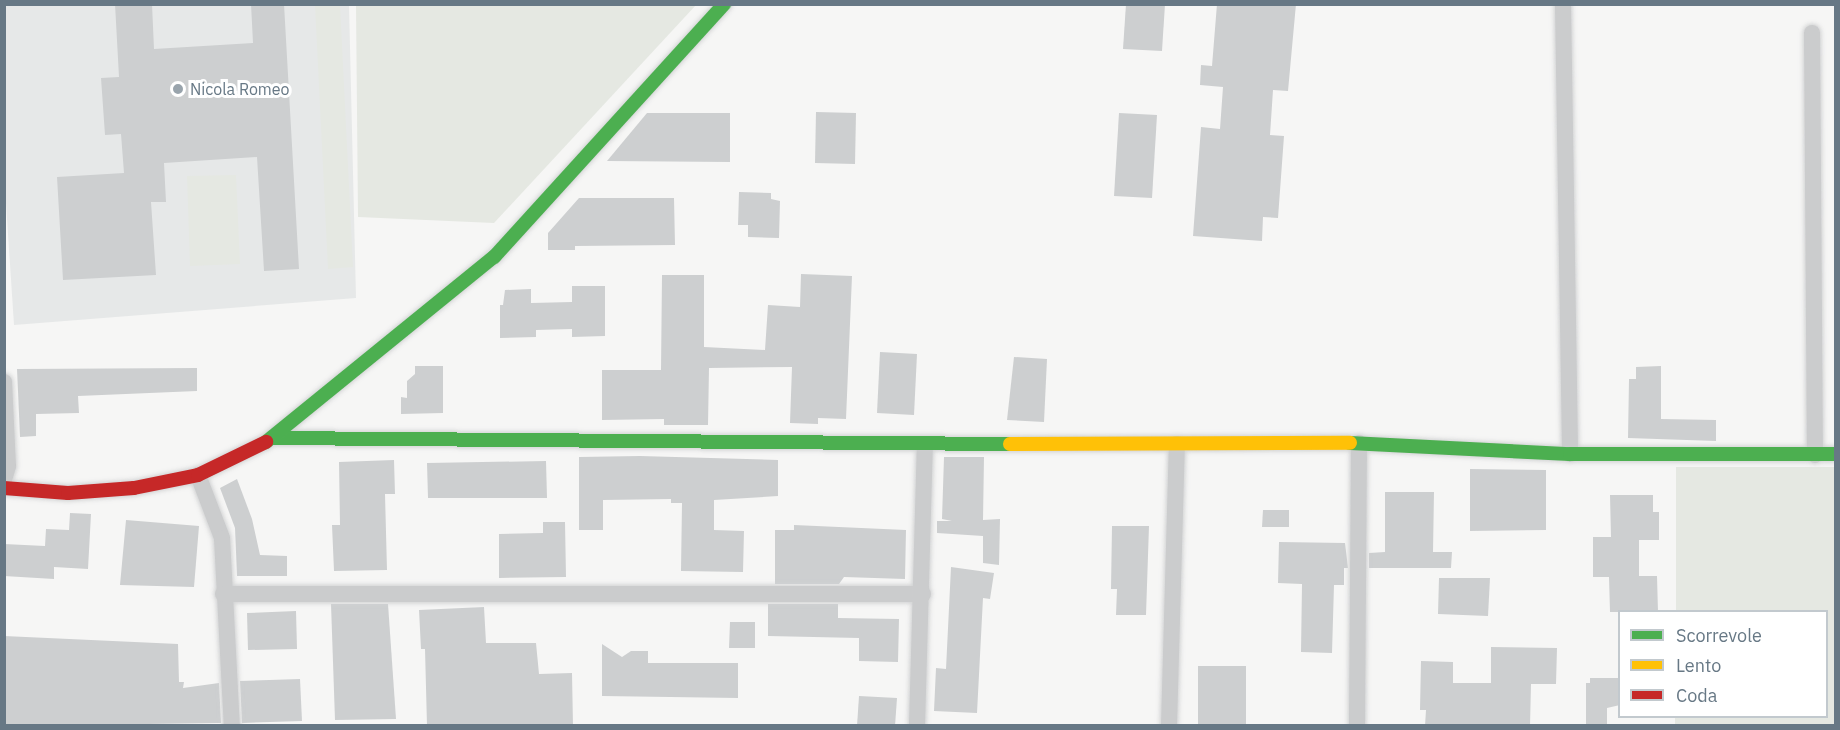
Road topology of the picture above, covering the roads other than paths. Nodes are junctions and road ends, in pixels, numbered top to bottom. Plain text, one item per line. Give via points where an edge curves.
1 (724, 4) edge
2 (1563, 4) edge
3 (1812, 33) dead end
4 (4, 382) edge
5 (273, 438) junction
6 (1359, 443) junction
7 (925, 444) junction
8 (1177, 444) junction
9 (1569, 454) junction
10 (1836, 454) edge
11 (1815, 455) junction
12 (198, 475) junction
13 (4, 480) edge
14 (4, 488) edge
15 (223, 594) junction
16 (923, 594) junction
17 (232, 726) edge
18 (917, 726) edge
19 (1169, 726) edge
20 (1357, 726) edge

1 - 5 street via 494,257
2 - 9 street
3 - 11 street
4 - 13 street via 8,466
5 - 7 street
5 - 12 street via 229,464
6 - 8 street
6 - 9 street
6 - 20 street
7 - 8 street
7 - 16 street
8 - 19 street
9 - 11 street
10 - 11 street
12 - 14 street via 101,492
12 - 15 street via 222,538
15 - 16 street
15 - 17 street
16 - 18 street

